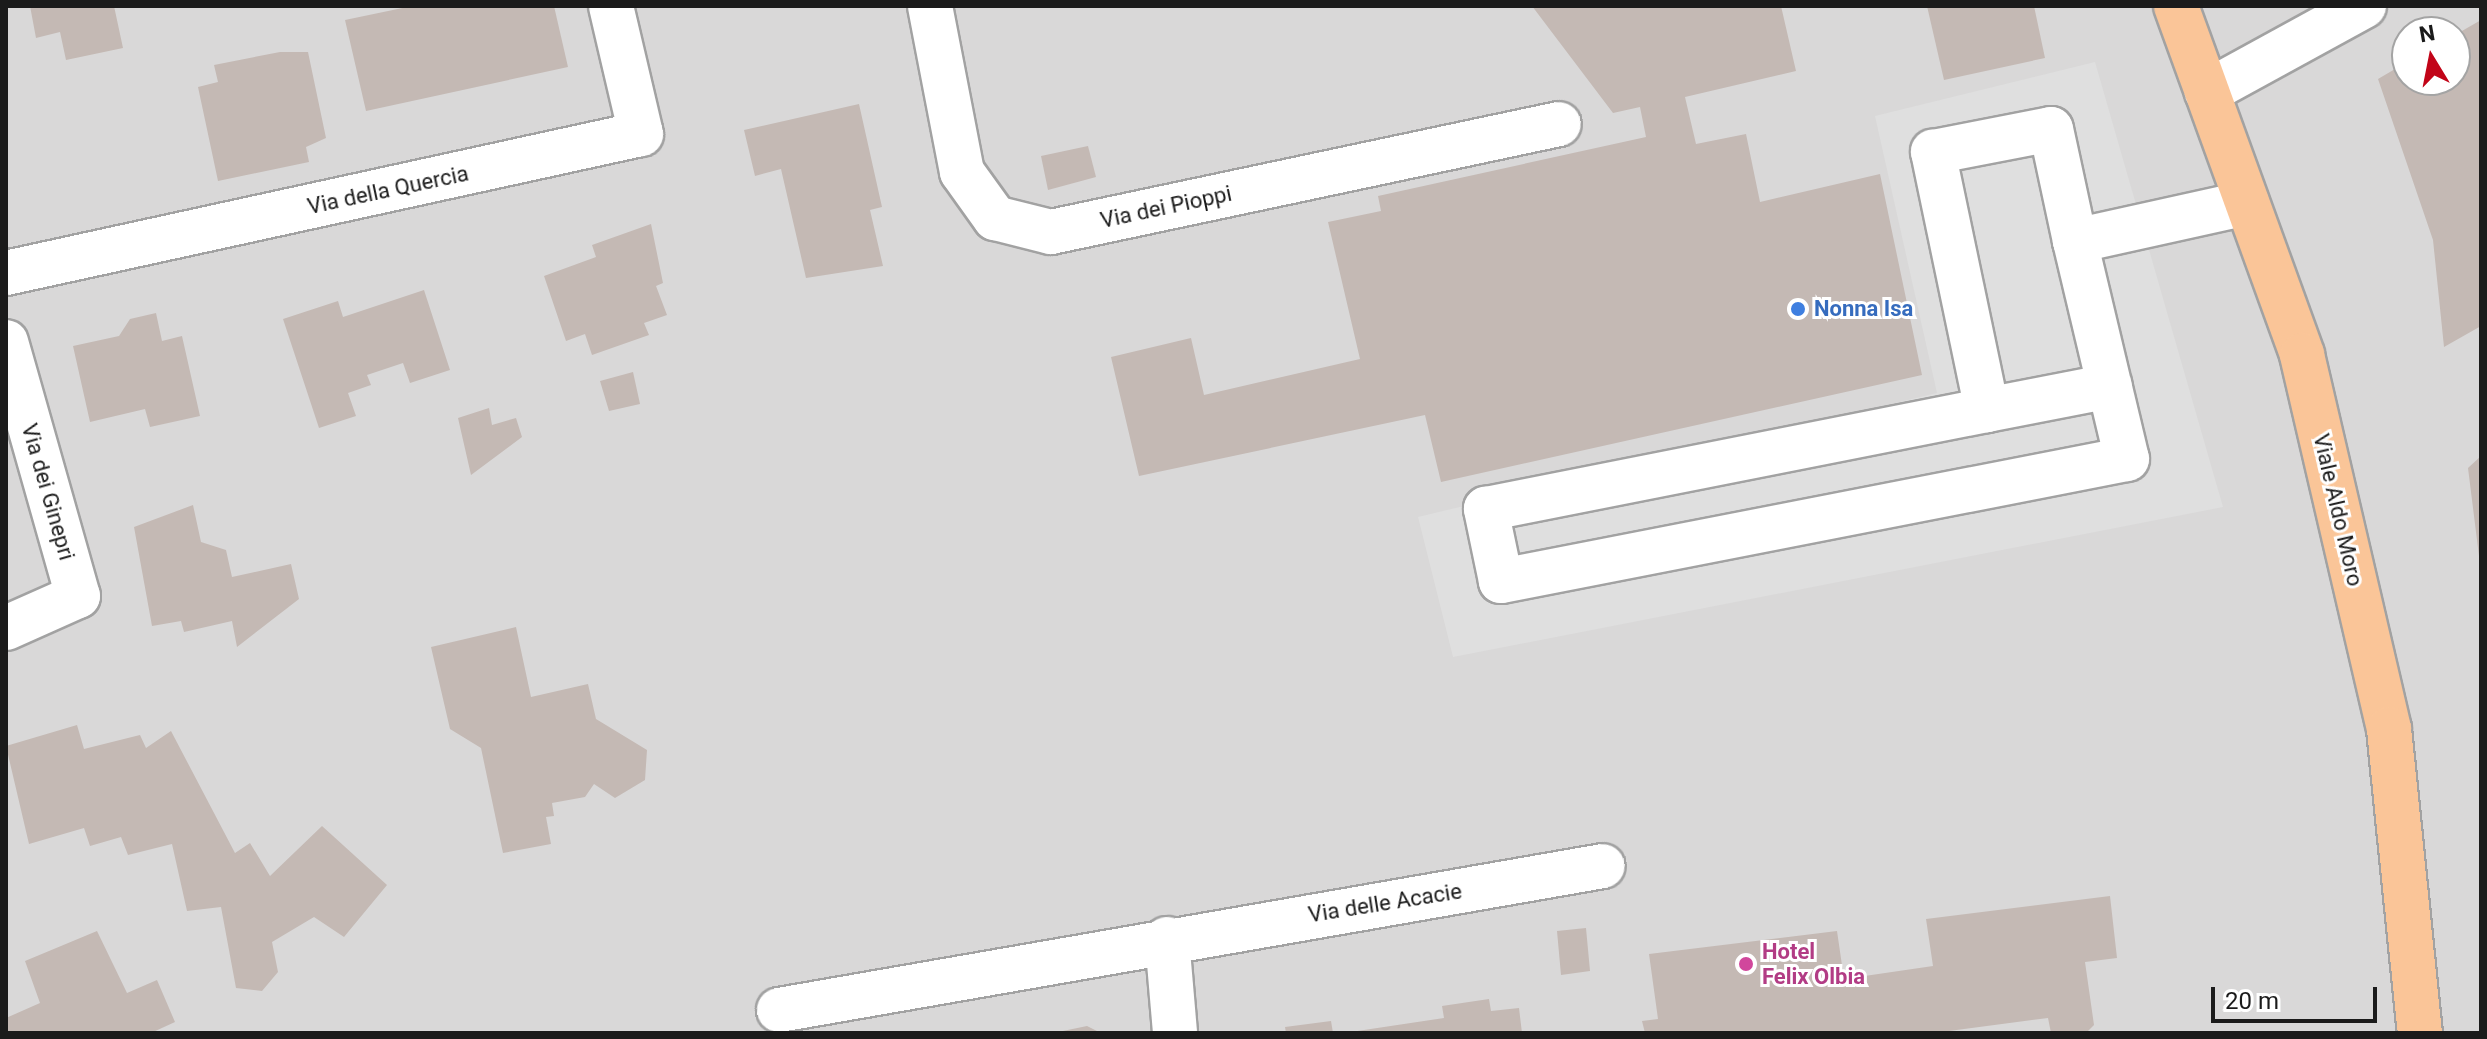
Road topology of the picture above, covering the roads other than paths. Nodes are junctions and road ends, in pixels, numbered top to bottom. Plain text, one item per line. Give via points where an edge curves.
1 (611, 6) edge
2 (930, 6) edge
3 (2176, 6) edge
4 (2364, 6) edge
5 (2207, 92) junction
6 (1559, 124) dead end
7 (2247, 203) junction
8 (2075, 241) junction
9 (6, 273) edge
10 (8, 358) edge
11 (2110, 386) junction
12 (1987, 410) junction
13 (6, 628) edge
14 (1603, 866) dead end
15 (1167, 939) junction
16 (779, 1010) dead end
17 (1175, 1033) edge
18 (2420, 1033) edge

1 - 9 street, Via della Quercia via 641,134
2 - 6 street, Via dei Pioppi via 962,172 995,218 1051,232
3 - 5 main road, Viale Aldo Moro
4 - 5 street
5 - 7 main road, Viale Aldo Moro
7 - 8 street
7 - 18 main road, Viale Aldo Moro via 2302,355 2389,729
8 - 11 street
8 - 12 street via 2051,129 1933,152
10 - 13 street, Via dei Ginepri via 78,596
11 - 12 street
11 - 12 street via 2127,459 1501,581 1486,509
14 - 15 street, Via delle Acacie
15 - 16 street, Via delle Acacie
15 - 17 street

